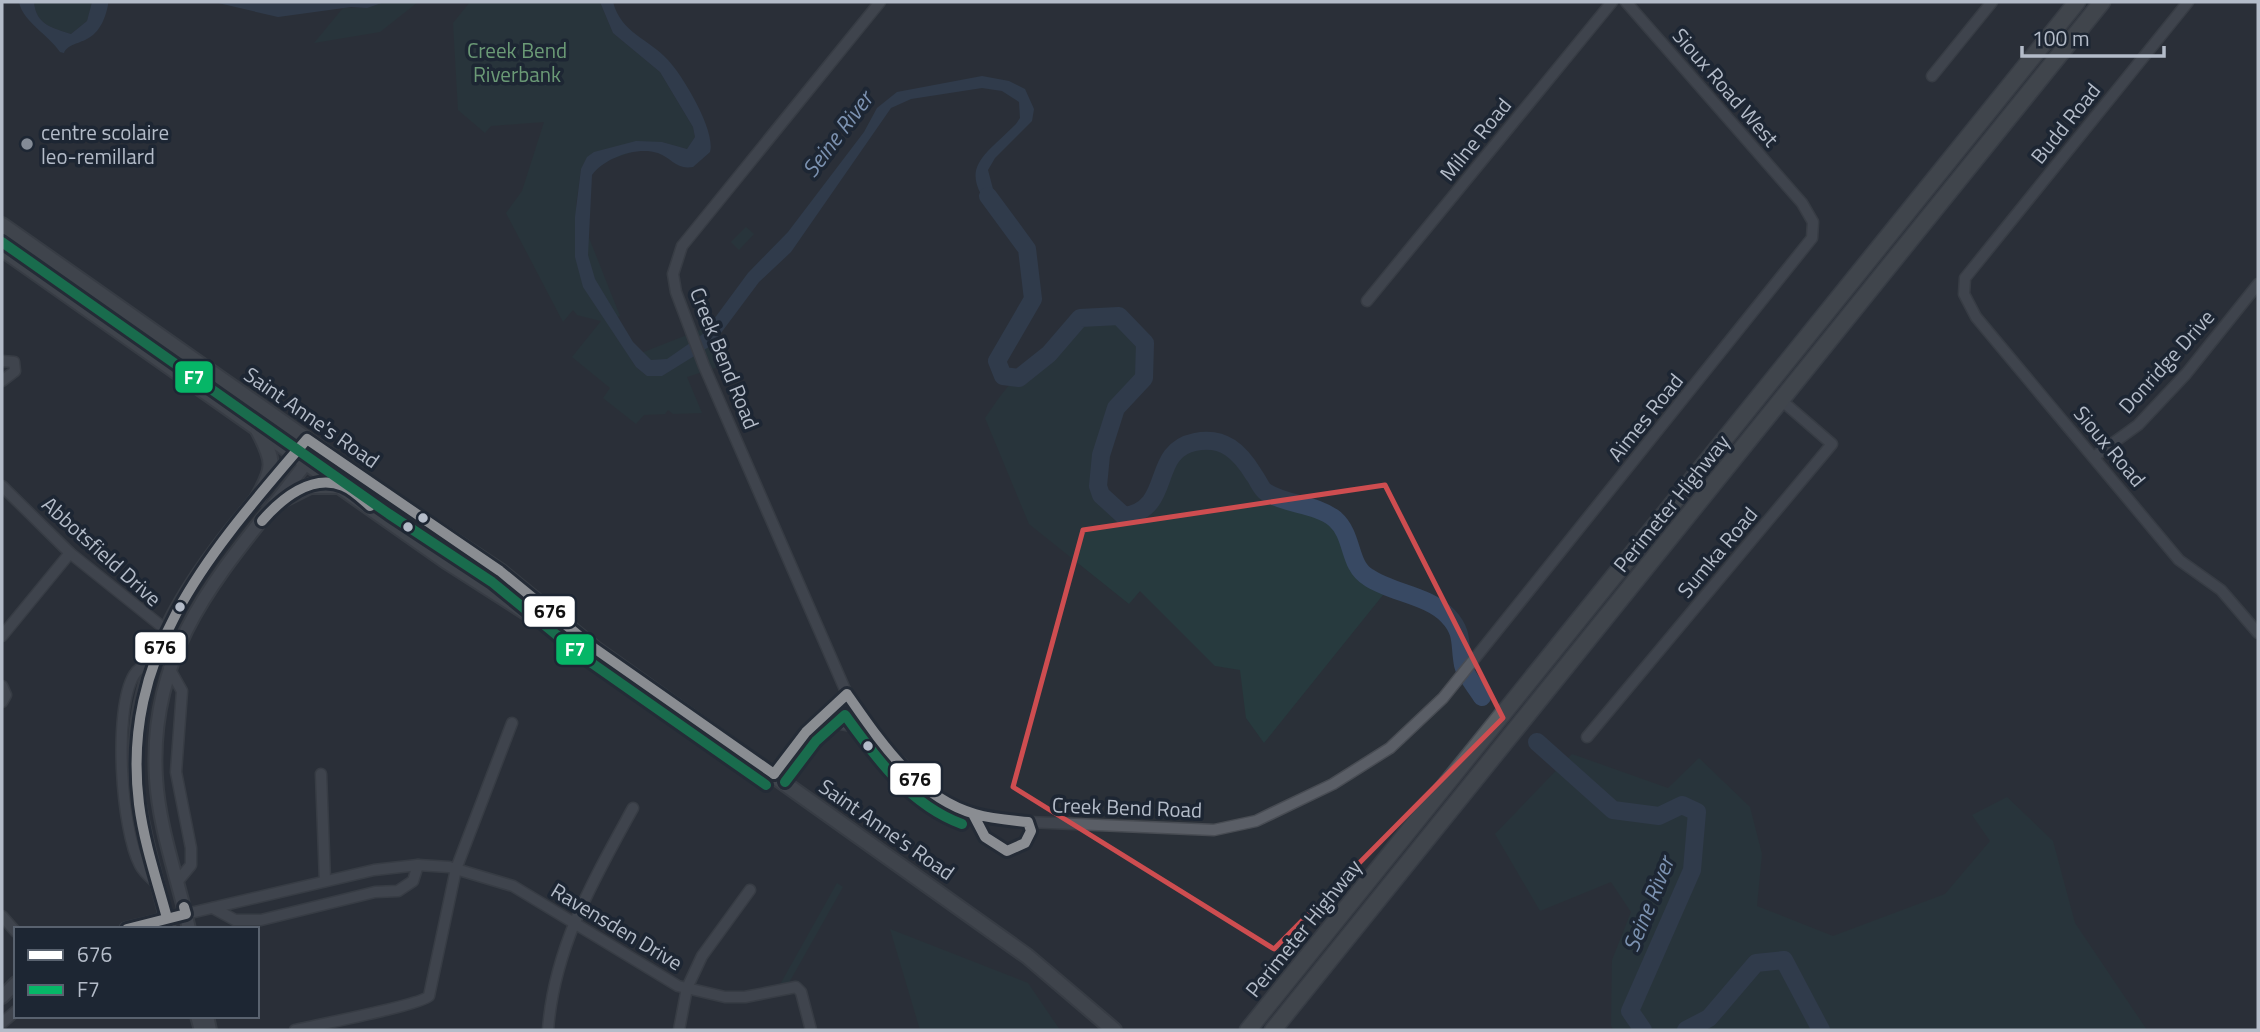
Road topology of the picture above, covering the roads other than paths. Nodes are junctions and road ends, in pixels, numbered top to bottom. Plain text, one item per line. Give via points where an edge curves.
1 (880, 2) edge
2 (1612, 2) edge
3 (1626, 2) edge
4 (1992, 2) edge
5 (2077, 2) edge
6 (2102, 2) edge
7 (2188, 2) edge
8 (1932, 76) dead end
9 (1797, 197) joint
10 (2, 225) edge
11 (2, 249) edge
12 (1972, 268) joint
13 (2258, 284) edge
14 (1367, 301) dead end
15 (2, 361) edge
16 (2, 381) edge
17 (1781, 400) junction
18 (256, 426) junction
19 (313, 443) junction
20 (2095, 456) junction
21 (302, 457) junction
22 (2, 486) edge
23 (342, 486) junction
24 (257, 499) junction
25 (276, 503) junction
26 (70, 552) junction
27 (164, 630) junction
28 (2258, 633) edge
29 (2, 636) edge
30 (180, 641) junction
31 (594, 648) junction
32 (1478, 654) joint
33 (169, 668) junction
34 (2, 686) edge
35 (847, 694) junction
36 (2, 702) edge
37 (512, 723) dead end
38 (873, 730) junction
39 (806, 732) junction
40 (1587, 737) dead end
41 (321, 774) dead end
42 (774, 775) junction
43 (633, 808) dead end
44 (418, 865) junction
45 (456, 869) junction
46 (325, 881) junction
47 (177, 882) junction
48 (750, 890) dead end
49 (214, 908) junction
50 (186, 914) junction
51 (2, 916) edge
52 (168, 923) edge
53 (574, 923) junction
54 (141, 927) edge
55 (189, 927) edge
56 (14, 930) edge
57 (687, 988) junction
58 (1248, 1029) edge
59 (295, 1030) edge
60 (548, 1030) edge
61 (679, 1030) edge
62 (811, 1030) edge
63 (1114, 1030) edge
64 (1273, 1030) edge

1 - 35 street, Creek Bend Road via 682,246 673,274 704,366
2 - 14 street, Milne Road
3 - 9 street, Sioux Road West
4 - 8 street
5 - 58 highway, Perimeter Highway
6 - 17 highway, Perimeter Highway
7 - 12 street, Budd Road
9 - 32 street, Aimes Road via 1813,222 1807,247
10 - 19 main road, Saint Anne's Road
11 - 18 main road, Saint Anne's Road
12 - 20 street, Sioux Road via 1965,278 1964,294 1976,317
13 - 20 street, Donridge Drive via 2138,425
15 - 16 street via 13,362 15,371
17 - 40 street, Sumka Road via 1832,444
17 - 64 highway, Perimeter Highway
18 - 21 main road, Saint Anne's Road
18 - 24 main road via 272,458 269,478
19 - 21 street
19 - 31 main road, Saint Anne's Road via 500,571
20 - 28 street, Sioux Road via 2179,560 2221,590
21 - 23 main road, Saint Anne's Road
21 - 24 street
21 - 25 street
22 - 26 street, Abbotsfield Drive
23 - 25 main road via 310,486
23 - 31 main road, Saint Anne's Road via 477,582
24 - 27 street via 200,571
25 - 30 street via 214,582
26 - 27 street, Abbotsfield Drive
26 - 29 street
27 - 30 street, Abbotsfield Drive
27 - 52 street via 140,711 137,784
30 - 33 street
31 - 42 main road, Saint Anne's Road
32 - 38 street, Creek Bend Road via 1443,698 1390,748 1333,784 1256,821 1214,830 1028,822 973,814 938,798
33 - 47 street via 158,713 156,778
33 - 47 street via 182,691 176,772 191,858 191,865
34 - 36 street via 6,695
35 - 38 street, Creek Bend Road
35 - 39 street
37 - 45 street
38 - 39 street via 836,723
39 - 42 street
41 - 46 street
42 - 63 main road, Saint Anne's Road via 1027,956
43 - 53 street
44 - 45 street, Ravensden Drive
44 - 46 street, Ravensden Drive
44 - 49 street via 413,881 398,891 375,892 261,920 235,920
45 - 53 street, Ravensden Drive via 513,886
45 - 59 street via 429,996 417,1004
46 - 49 street, Ravensden Drive
47 - 50 street
48 - 57 street via 715,934
49 - 50 street, Ravensden Drive
50 - 52 street
50 - 55 street
51 - 56 street
52 - 54 street
53 - 57 street, Ravensden Drive via 652,972
53 - 60 street via 556,970
57 - 61 street
57 - 62 street, Ravensden Drive via 745,997 796,987

